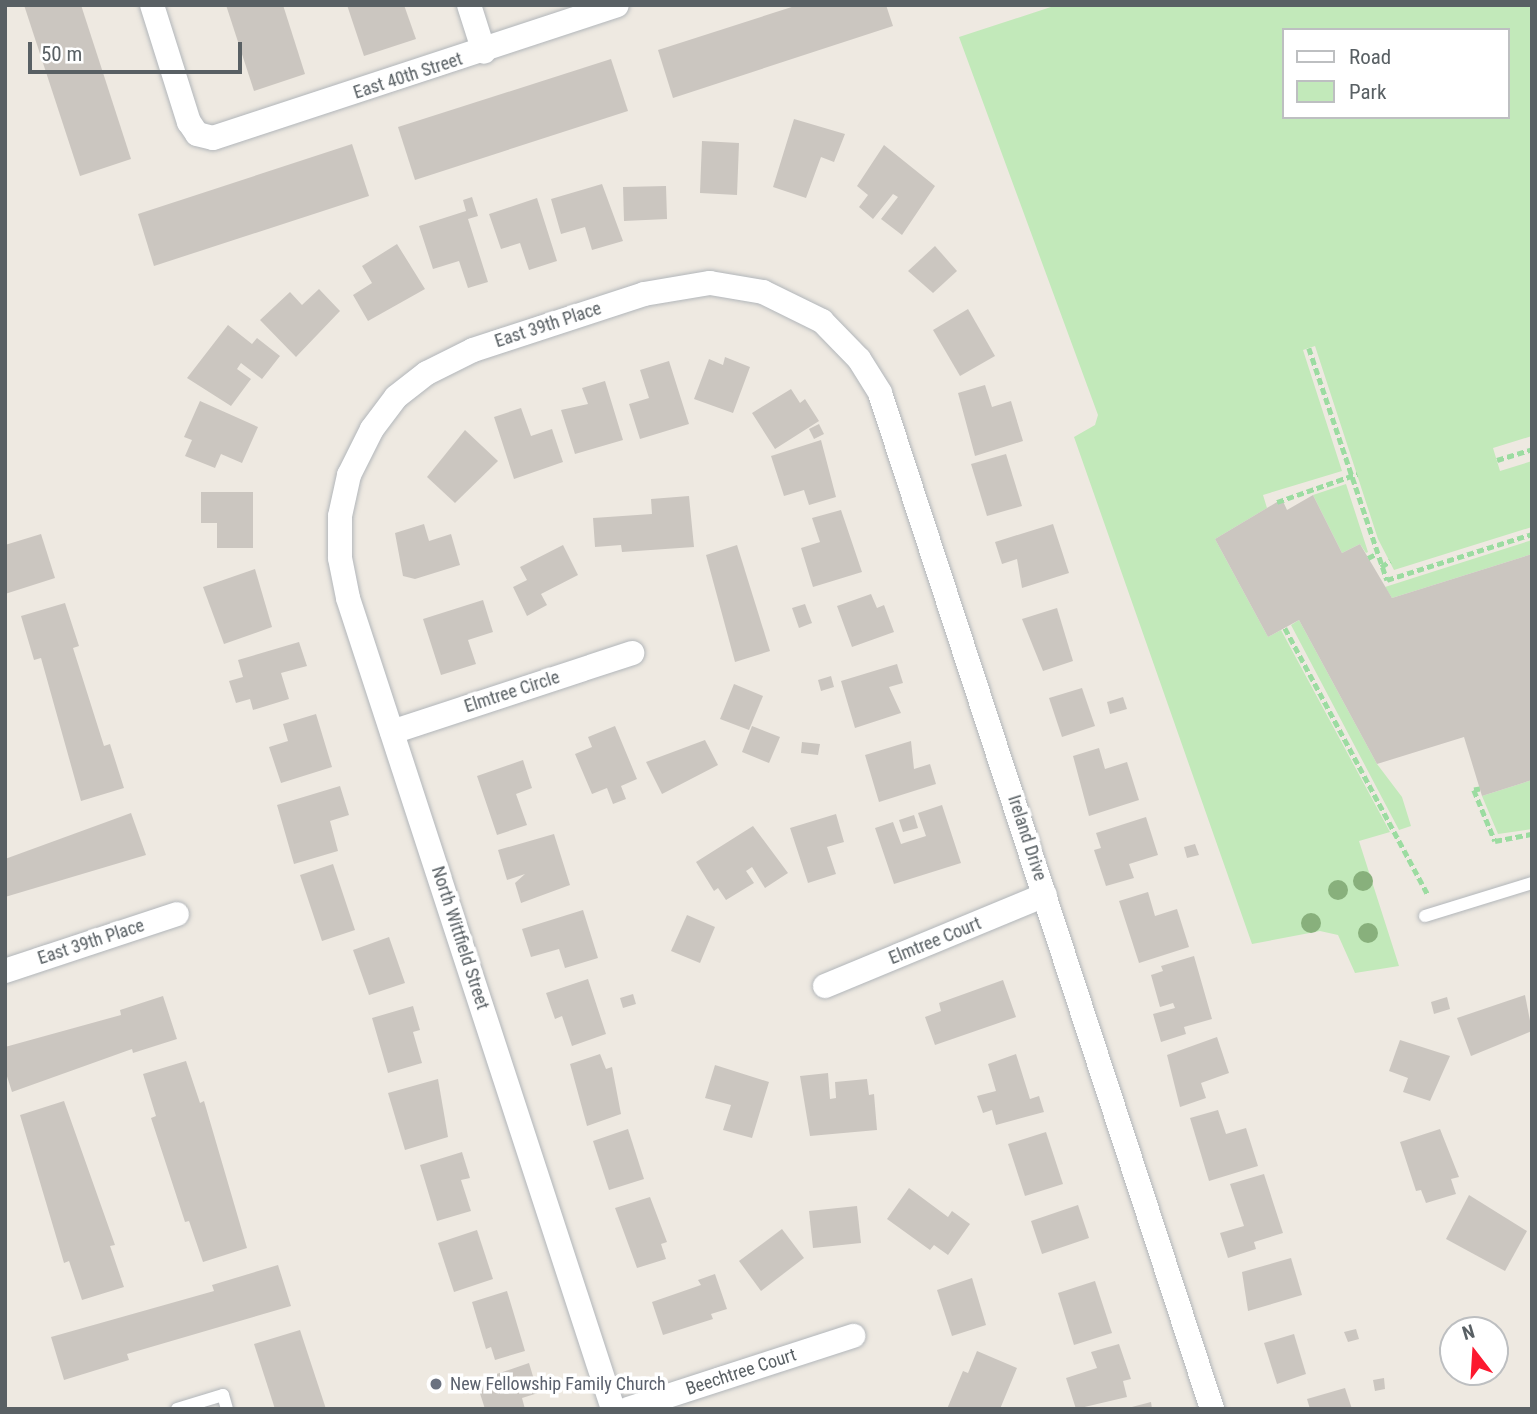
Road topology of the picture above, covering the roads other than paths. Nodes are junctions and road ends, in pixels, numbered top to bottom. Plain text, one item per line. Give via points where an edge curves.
1 (152, 5) edge
2 (469, 5) edge
3 (617, 5) edge
4 (484, 52) junction
5 (789, 302) joint
6 (353, 463) joint
7 (632, 653) dead end
8 (392, 732) junction
9 (1532, 883) edge
10 (1045, 895) junction
11 (177, 914) dead end
12 (1431, 914) road end
13 (5, 971) edge
14 (825, 986) dead end
15 (853, 1336) dead end
16 (177, 1409) edge
17 (227, 1409) edge
18 (613, 1409) edge
19 (628, 1409) edge
20 (1212, 1409) edge

1 - 4 street, East 40th Street via 197,134 213,138
2 - 4 street
3 - 4 street, East 40th Street
5 - 6 street, East 39th Place via 737,286 683,284 473,350 426,373 396,397
5 - 10 street, Ireland Drive via 842,340 867,370 885,405
6 - 8 street, North Wittfield Street via 342,502 340,558
7 - 8 street, Elmtree Circle
8 - 18 street, North Wittfield Street
9 - 12 lane
10 - 14 street, Elmtree Court
10 - 20 street, Ireland Drive
11 - 13 street, East 39th Place
15 - 19 street, Beechtree Court
16 - 17 lane via 223,1395

